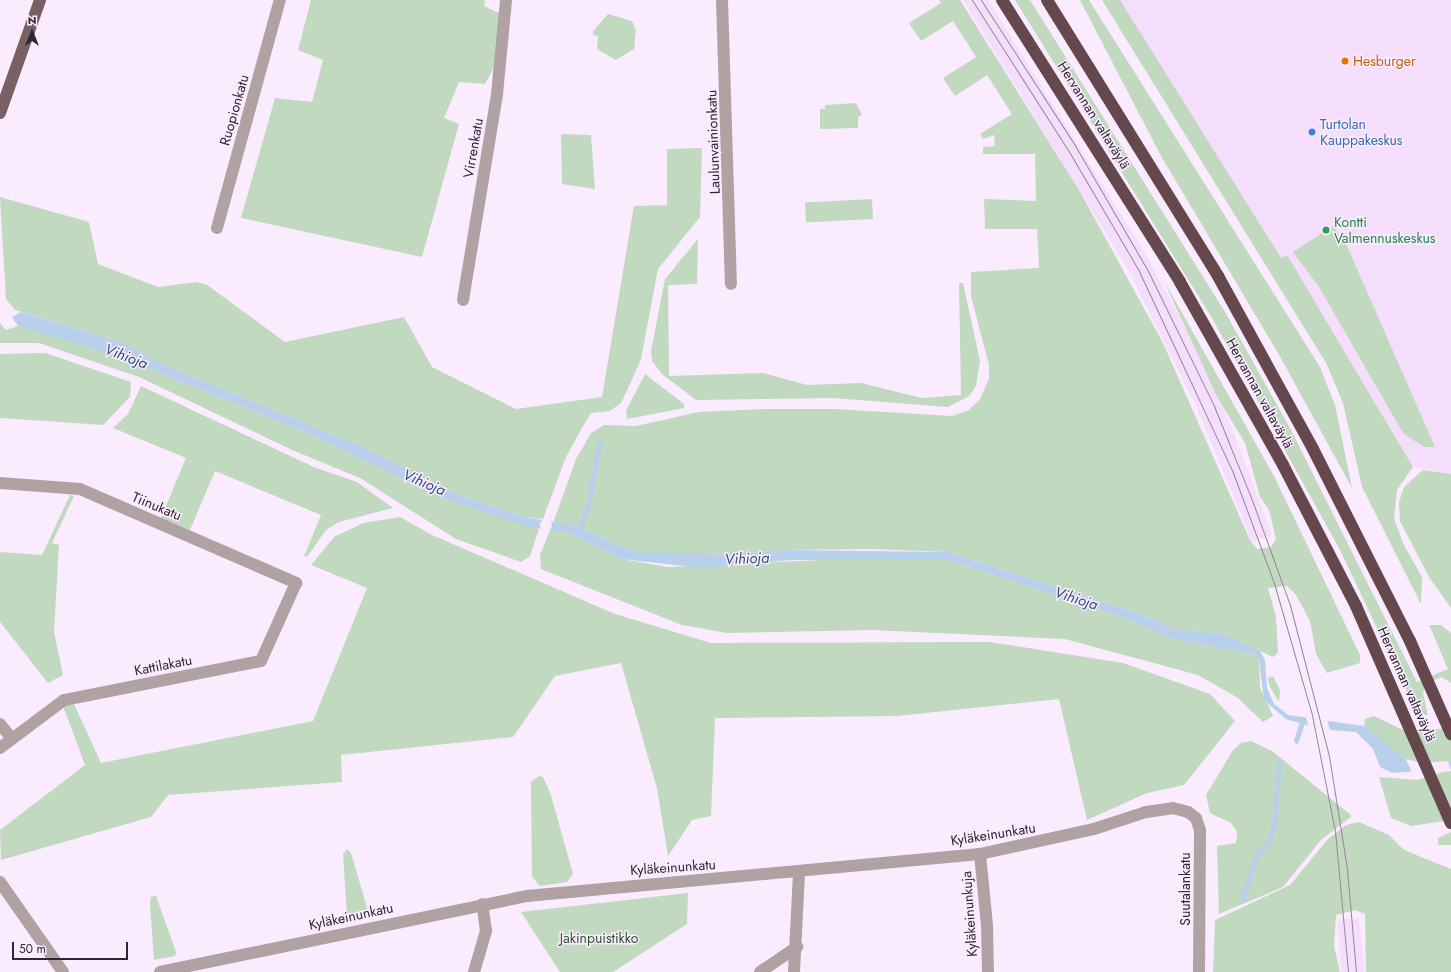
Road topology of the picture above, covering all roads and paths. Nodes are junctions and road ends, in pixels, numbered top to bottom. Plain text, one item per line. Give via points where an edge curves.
1 (40, 0) edge
2 (280, 0) edge
3 (506, 0) edge
4 (722, 0) edge
5 (1002, 0) edge
6 (1047, 0) edge
7 (0, 114) edge
8 (217, 228) dead end
9 (731, 284) dead end
10 (463, 300) dead end
11 (0, 482) edge
12 (296, 583) joint
13 (0, 724) edge
14 (1451, 734) edge
15 (12, 739) junction
16 (0, 748) edge
17 (1188, 812) joint
18 (1451, 823) edge
19 (980, 854) junction
20 (799, 872) junction
21 (0, 882) edge
22 (482, 904) junction
23 (797, 947) junction
24 (63, 972) edge
25 (160, 972) edge
26 (474, 972) edge
27 (760, 972) edge
28 (794, 972) edge
29 (988, 972) edge
30 (1199, 972) edge

1 - 7 main road
2 - 8 street, Ruopionkatu
3 - 10 street, Virrenkatu via 497,94
4 - 9 street, Laulunvainionkatu
5 - 18 highway, Hervannan valtaväylä via 1180,282 1283,465 1378,654
6 - 14 highway, Hervannan valtaväylä via 1218,276 1313,449 1410,641
11 - 12 street, Tiinukatu via 80,489
12 - 15 street, Kattilakatu via 261,661 64,700
13 - 15 street
15 - 16 street, Kattilakatu
17 - 19 street, Kyläkeinunkatu via 1173,808 1146,812 1094,829
17 - 30 street, Suutalankatu via 1196,818 1200,830
19 - 20 street, Kyläkeinunkatu
19 - 29 street, Kyläkeinunkuja via 987,926
20 - 22 street, Kyläkeinunkatu via 583,888
20 - 23 street
21 - 24 street
22 - 25 street, Kyläkeinunkatu
22 - 26 street via 486,931
23 - 27 street
23 - 28 street

